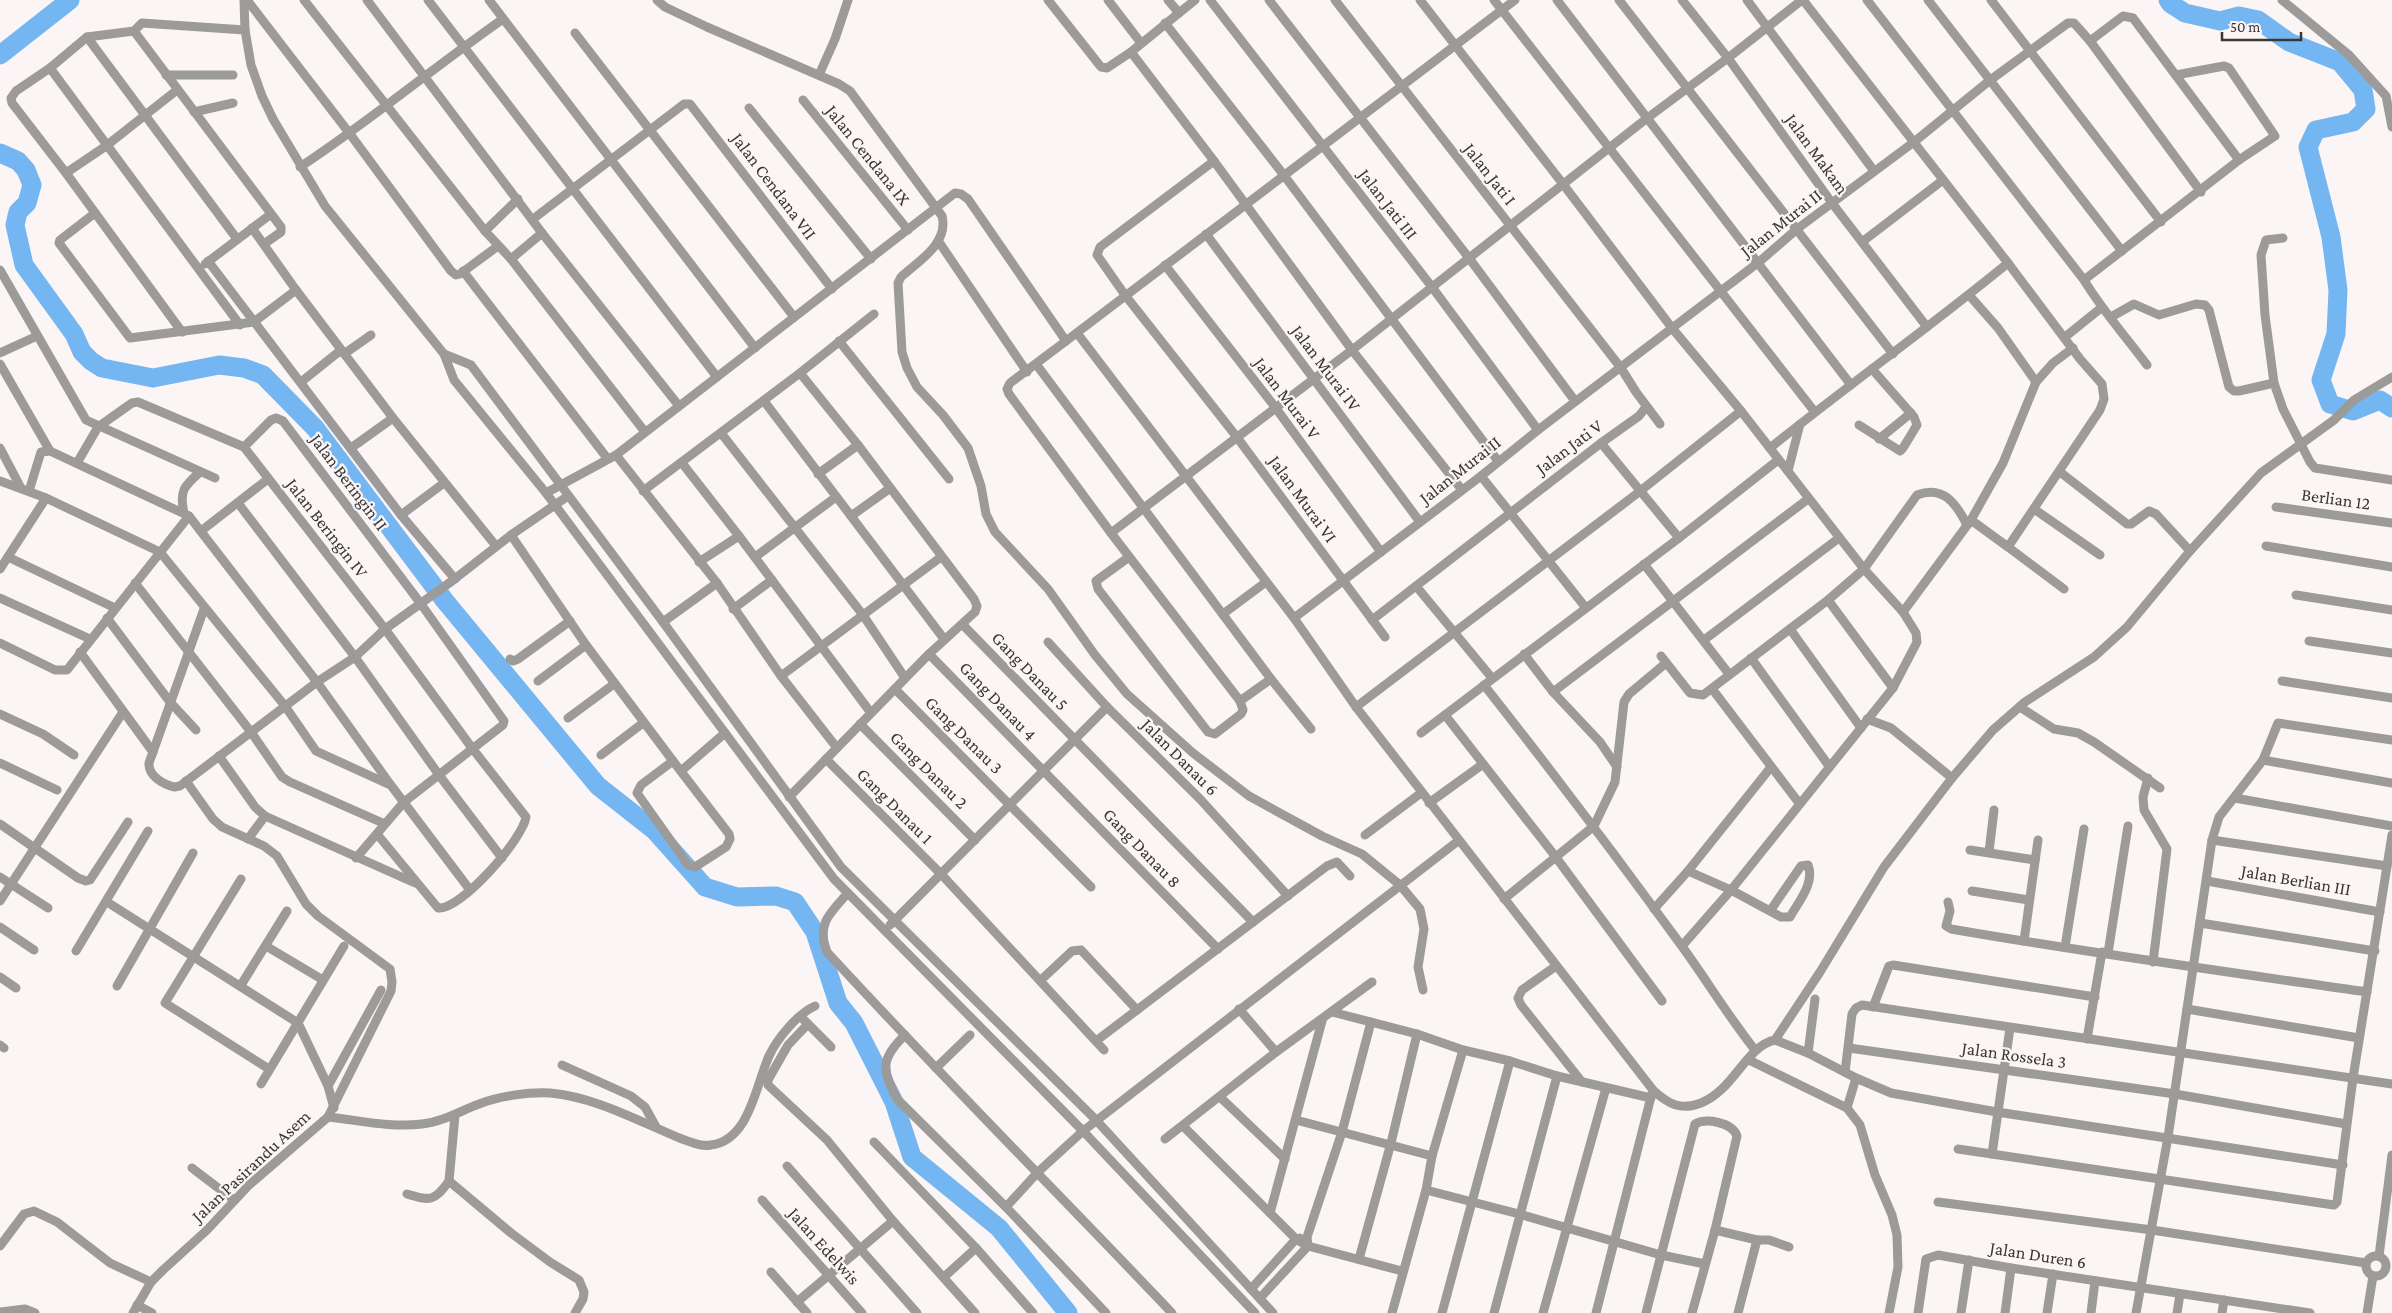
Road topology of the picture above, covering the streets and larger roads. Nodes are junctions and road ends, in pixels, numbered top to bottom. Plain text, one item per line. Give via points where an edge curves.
1 (245, 0) edge
2 (304, 0) edge
3 (367, 0) edge
4 (428, 0) edge
5 (488, 0) edge
6 (657, 0) edge
7 (848, 0) edge
8 (1048, 0) edge
9 (1108, 0) edge
10 (1168, 0) edge
11 (1195, 0) edge
12 (1210, 0) edge
13 (1269, 0) edge
14 (1335, 0) edge
15 (1420, 0) edge
16 (1494, 0) edge
17 (1515, 0) edge
18 (1557, 0) edge
19 (1619, 0) edge
20 (1682, 0) edge
21 (1747, 0) edge
22 (1802, 0) edge
23 (1867, 0) edge
24 (1928, 0) edge
25 (1992, 0) edge
26 (2282, 0) edge
27 (1501, 9) junction
28 (1178, 13) junction
29 (502, 19) junction
30 (1165, 24) junction
31 (1768, 28) junction
32 (245, 30) junction
33 (134, 31) junction
34 (575, 33) dead end
35 (86, 37) junction
36 (2090, 41) junction
37 (1141, 43) junction
38 (463, 47) junction
39 (1455, 48) junction
40 (1130, 52) junction
41 (2030, 52) junction
42 (1728, 58) junction
43 (50, 68) junction
44 (166, 75) junction
45 (233, 75) dead end
46 (425, 75) junction
47 (2176, 75) junction
48 (819, 76) junction
49 (1989, 81) junction
50 (1400, 86) junction
51 (1686, 89) junction
52 (177, 90) junction
53 (803, 100) dead end
54 (234, 103) dead end
55 (385, 105) junction
56 (749, 108) dead end
57 (1952, 111) junction
58 (194, 112) junction
59 (145, 115) junction
60 (1360, 116) junction
61 (1646, 119) junction
62 (2392, 127) edge
63 (649, 130) junction
64 (350, 134) junction
65 (1914, 142) junction
66 (1322, 145) junction
67 (106, 146) junction
68 (1608, 149) junction
69 (612, 159) junction
70 (2238, 160) junction
71 (1214, 161) junction
72 (300, 167) junction
73 (1874, 171) junction
74 (66, 173) junction
75 (1283, 174) junction
76 (1943, 180) junction
77 (1563, 184) junction
78 (573, 190) junction
79 (2201, 192) junction
80 (518, 199) junction
81 (1832, 203) junction
82 (1245, 205) junction
83 (936, 208) junction
84 (95, 213) junction
85 (271, 214) junction
86 (533, 219) junction
87 (2161, 222) junction
88 (1511, 226) junction
89 (252, 228) junction
90 (908, 230) junction
91 (1797, 230) junction
92 (485, 231) junction
93 (542, 234) junction
94 (1206, 234) junction
95 (2283, 238) dead end
96 (237, 239) junction
97 (939, 242) junction
98 (1862, 242) junction
99 (264, 244) junction
100 (498, 246) junction
101 (2122, 251) junction
102 (1469, 258) junction
103 (511, 259) junction
104 (871, 259) junction
105 (208, 261) junction
106 (1759, 262) junction
107 (2008, 263) junction
108 (1165, 265) junction
109 (198, 269) junction
110 (0, 270) edge
111 (464, 271) junction
112 (2084, 280) junction
113 (1432, 287) junction
114 (832, 289) junction
115 (296, 290) junction
116 (1720, 291) junction
117 (1125, 295) junction
118 (1969, 295) junction
119 (2101, 308) junction
120 (874, 314) dead end
121 (2111, 317) junction
122 (794, 318) junction
123 (1391, 318) junction
124 (254, 322) junction
125 (240, 325) junction
126 (1927, 327) junction
127 (1672, 328) junction
128 (182, 332) junction
129 (1078, 333) junction
130 (371, 335) dead end
131 (36, 336) junction
132 (2064, 337) junction
133 (839, 341) junction
134 (1066, 341) junction
135 (755, 348) junction
136 (2073, 348) junction
137 (1352, 350) junction
138 (0, 352) edge
139 (342, 352) junction
140 (444, 354) junction
141 (1893, 354) junction
142 (0, 364) edge
143 (1036, 364) junction
144 (2147, 365) dead end
145 (1621, 368) junction
146 (1872, 370) junction
147 (1027, 372) junction
148 (800, 373) junction
149 (717, 377) junction
150 (2392, 377) edge
151 (1314, 378) junction
152 (300, 382) junction
153 (2036, 382) junction
154 (2274, 383) junction
155 (1851, 385) junction
156 (764, 401) junction
157 (1575, 401) junction
158 (678, 406) junction
159 (1275, 407) junction
160 (1646, 407) junction
161 (1741, 411) junction
162 (1814, 411) junction
163 (1911, 413) junction
164 (393, 418) junction
165 (1660, 424) dead end
166 (1800, 424) junction
167 (1859, 424) dead end
168 (98, 427) junction
169 (1538, 430) junction
170 (645, 432) junction
171 (721, 433) junction
172 (1236, 436) junction
173 (1880, 439) junction
174 (1601, 443) junction
175 (2302, 444) junction
176 (858, 445) junction
177 (244, 447) junction
178 (0, 448) edge
179 (351, 448) junction
180 (1770, 448) junction
181 (50, 450) junction
182 (611, 456) junction
183 (1778, 460) junction
184 (1498, 461) junction
185 (77, 463) junction
186 (682, 463) junction
187 (1788, 471) junction
188 (200, 472) junction
189 (2060, 472) junction
190 (818, 474) junction
191 (1481, 476) junction
192 (1186, 477) junction
193 (215, 478) dead end
194 (268, 479) junction
195 (949, 479) dead end
196 (2392, 480) edge
197 (3, 482) edge
198 (444, 483) junction
199 (562, 485) junction
200 (889, 489) junction
201 (25, 490) junction
202 (1462, 490) junction
203 (643, 491) junction
204 (0, 492) edge
205 (1639, 492) junction
206 (546, 493) junction
207 (568, 496) junction
208 (836, 497) junction
209 (46, 498) junction
210 (1808, 499) junction
211 (238, 503) junction
212 (553, 505) junction
213 (1144, 507) junction
214 (2276, 507) dead end
215 (2034, 509) junction
216 (1511, 512) junction
217 (187, 514) junction
218 (401, 515) junction
219 (851, 516) junction
220 (1420, 522) junction
221 (1969, 522) junction
222 (2392, 523) edge
223 (794, 526) junction
224 (201, 531) junction
225 (1111, 533) junction
226 (511, 535) junction
227 (740, 536) junction
228 (1679, 538) junction
229 (1839, 538) junction
230 (496, 546) junction
231 (2266, 546) dead end
232 (2008, 547) junction
233 (2190, 551) junction
234 (160, 552) junction
235 (1381, 552) junction
236 (2100, 554) dead end
237 (8, 557) junction
238 (755, 557) junction
239 (1129, 557) junction
240 (942, 558) junction
241 (1548, 559) junction
242 (699, 562) junction
243 (1644, 564) junction
244 (2392, 567) edge
245 (0, 569) edge
246 (1864, 569) junction
247 (772, 580) junction
248 (452, 581) junction
249 (1343, 581) junction
250 (1266, 582) junction
251 (135, 583) junction
252 (717, 583) junction
253 (903, 586) junction
254 (1416, 586) junction
255 (2064, 589) dead end
256 (2296, 595) dead end
257 (0, 598) edge
258 (1828, 600) junction
259 (424, 602) junction
260 (1674, 603) junction
261 (115, 608) junction
262 (733, 608) junction
263 (1586, 608) junction
264 (204, 609) junction
265 (2392, 610) edge
266 (1903, 612) junction
267 (1223, 614) junction
268 (863, 615) junction
269 (107, 618) junction
270 (1294, 618) junction
271 (1372, 620) junction
272 (570, 621) junction
273 (663, 622) junction
274 (963, 624) junction
275 (385, 629) junction
276 (1790, 629) junction
277 (1454, 631) junction
278 (1386, 637) dead end
279 (944, 639) junction
280 (90, 640) junction
281 (1704, 640) junction
282 (2309, 641) dead end
283 (1048, 642) dead end
284 (0, 643) edge
285 (586, 645) junction
286 (820, 646) junction
287 (80, 652) junction
288 (188, 654) junction
289 (929, 654) junction
290 (1524, 654) junction
291 (2392, 654) edge
292 (354, 657) junction
293 (1751, 658) junction
294 (510, 660) dead end
295 (1729, 674) junction
296 (781, 676) junction
297 (905, 678) junction
298 (1271, 678) junction
299 (1492, 678) junction
300 (538, 681) dead end
301 (2282, 681) dead end
302 (317, 682) junction
303 (614, 684) junction
304 (1484, 685) junction
305 (1893, 688) junction
306 (895, 689) junction
307 (1712, 690) junction
308 (1553, 692) junction
309 (2392, 698) edge
310 (1240, 701) junction
311 (170, 702) junction
312 (285, 706) junction
313 (2020, 706) junction
314 (1107, 707) junction
315 (1356, 707) junction
316 (123, 712) junction
317 (871, 713) junction
318 (0, 715) edge
319 (1445, 715) junction
320 (568, 718) dead end
321 (1867, 719) junction
322 (643, 723) junction
323 (860, 724) junction
324 (1861, 728) junction
325 (1311, 729) dead end
326 (196, 730) dead end
327 (251, 732) junction
328 (1421, 733) dead end
329 (726, 734) junction
330 (1074, 740) junction
331 (2392, 740) edge
332 (472, 748) junction
333 (837, 748) junction
334 (153, 752) junction
335 (74, 755) dead end
336 (601, 755) dead end
337 (219, 756) junction
338 (826, 759) junction
339 (2262, 760) junction
340 (673, 762) junction
341 (0, 763) edge
342 (1483, 764) junction
343 (1829, 766) junction
344 (1617, 767) junction
345 (1771, 767) junction
346 (681, 771) junction
347 (1044, 771) junction
348 (439, 775) junction
349 (1952, 778) junction
350 (2148, 778) junction
351 (186, 781) junction
352 (2392, 783) edge
353 (390, 784) junction
354 (2160, 788) dead end
355 (57, 790) dead end
356 (1421, 793) junction
357 (788, 797) junction
358 (2235, 798) junction
359 (404, 802) junction
360 (1799, 803) junction
361 (1429, 804) junction
362 (1010, 805) junction
363 (1994, 810) dead end
364 (266, 816) junction
365 (128, 822) dead end
366 (0, 824) edge
367 (385, 824) junction
368 (1594, 826) junction
369 (2128, 826) dead end
370 (2392, 826) edge
371 (2084, 829) dead end
372 (148, 831) dead end
373 (377, 834) junction
374 (1365, 835) dead end
375 (2392, 835) edge
376 (248, 839) junction
377 (975, 840) junction
378 (2038, 840) dead end
379 (2212, 840) junction
380 (1458, 841) junction
381 (36, 848) junction
382 (1970, 850) dead end
383 (1989, 852) junction
384 (193, 853) dead end
385 (2391, 853) edge
386 (1554, 856) junction
387 (356, 858) junction
388 (502, 858) junction
389 (2035, 860) junction
390 (2387, 866) junction
391 (1688, 871) junction
392 (941, 874) junction
393 (1350, 876) dead end
394 (0, 877) edge
395 (241, 879) dead end
396 (2207, 881) junction
397 (11, 884) junction
398 (417, 884) junction
399 (1400, 885) junction
400 (1091, 888) dead end
401 (470, 890) junction
402 (1731, 890) junction
403 (1972, 891) dead end
404 (848, 893) junction
405 (1288, 896) junction
406 (2387, 897) edge
407 (1504, 899) junction
408 (2029, 900) junction
409 (0, 901) edge
410 (107, 902) junction
411 (1948, 902) dead end
412 (48, 908) dead end
413 (1654, 910) junction
414 (287, 911) dead end
415 (1770, 911) junction
416 (2380, 912) junction
417 (894, 922) junction
418 (1253, 922) junction
419 (2200, 923) junction
420 (0, 927) edge
421 (151, 929) junction
422 (885, 931) junction
423 (2024, 941) junction
424 (266, 946) junction
425 (344, 946) dead end
426 (1682, 946) junction
427 (2065, 947) junction
428 (1218, 949) junction
429 (34, 950) dead end
430 (76, 950) dead end
431 (2374, 951) junction
432 (2105, 953) junction
433 (194, 956) junction
434 (2153, 962) junction
435 (1556, 966) junction
436 (2195, 967) junction
437 (1, 979) edge
438 (323, 980) junction
439 (1041, 980) junction
440 (1372, 982) dead end
441 (116, 986) dead end
442 (242, 986) junction
443 (16, 988) dead end
444 (381, 990) dead end
445 (1423, 990) dead end
446 (2367, 992) junction
447 (2094, 997) junction
448 (1816, 999) dead end
449 (1662, 1000) dead end
450 (815, 1006) dead end
451 (1873, 1007) junction
452 (1239, 1009) junction
453 (2188, 1009) junction
454 (1137, 1010) junction
455 (1332, 1012) junction
456 (800, 1016) junction
457 (1322, 1021) junction
458 (1371, 1022) junction
459 (298, 1023) junction
460 (808, 1024) junction
461 (2010, 1028) junction
462 (1417, 1034) junction
463 (905, 1035) junction
464 (970, 1035) dead end
465 (2087, 1038) junction
466 (2359, 1038) junction
467 (1775, 1040) junction
468 (1096, 1042) junction
469 (831, 1047) dead end
470 (1849, 1048) junction
471 (1104, 1050) dead end
472 (1462, 1050) junction
473 (1755, 1050) junction
474 (1276, 1052) junction
475 (2181, 1052) junction
476 (1808, 1053) junction
477 (1748, 1060) junction
478 (1510, 1061) junction
479 (562, 1065) dead end
480 (936, 1068) junction
481 (269, 1069) junction
482 (2003, 1070) junction
483 (1845, 1072) junction
484 (1556, 1076) junction
485 (1856, 1078) junction
486 (2353, 1078) junction
487 (1582, 1082) junction
488 (261, 1084) dead end
489 (2392, 1084) edge
490 (328, 1086) junction
491 (1606, 1088) junction
492 (1652, 1094) junction
493 (2175, 1094) junction
494 (1220, 1097) junction
495 (334, 1108) junction
496 (1847, 1108) junction
497 (1997, 1112) junction
498 (455, 1115) junction
499 (328, 1116) junction
500 (1096, 1120) junction
501 (1296, 1120) junction
502 (2346, 1124) junction
503 (1183, 1126) junction
504 (656, 1127) junction
505 (1083, 1131) junction
506 (1342, 1132) junction
507 (2168, 1137) junction
508 (1165, 1139) dead end
509 (874, 1142) dead end
510 (1390, 1145) junction
511 (1958, 1149) dead end
512 (1992, 1154) junction
513 (2392, 1154) edge
514 (1432, 1156) junction
515 (1286, 1159) junction
516 (2342, 1165) junction
517 (787, 1166) dead end
518 (192, 1168) dead end
519 (1038, 1172) junction
520 (2162, 1179) junction
521 (449, 1181) junction
522 (1426, 1190) junction
523 (407, 1194) dead end
524 (234, 1200) junction
525 (762, 1200) dead end
526 (1470, 1202) junction
527 (1938, 1202) dead end
528 (1006, 1207) junction
529 (1270, 1213) junction
530 (1519, 1214) junction
531 (893, 1221) junction
532 (2388, 1223) edge
533 (1566, 1227) junction
534 (1715, 1230) junction
535 (2152, 1230) junction
536 (1296, 1239) junction
537 (1757, 1240) junction
538 (1307, 1241) junction
539 (1615, 1241) junction
540 (0, 1246) edge
541 (1788, 1247) dead end
542 (976, 1248) junction
543 (860, 1249) junction
544 (1661, 1255) junction
545 (2379, 1256) junction
546 (1358, 1259) junction
547 (1969, 1260) junction
548 (2366, 1263) junction
549 (1705, 1264) junction
550 (2012, 1268) junction
551 (2389, 1269) edge
552 (1402, 1271) junction
553 (771, 1272) dead end
554 (2053, 1274) junction
555 (828, 1276) junction
556 (2373, 1276) junction
557 (944, 1277) junction
558 (2096, 1281) junction
559 (151, 1282) junction
560 (2141, 1287) junction
561 (1251, 1289) junction
562 (2180, 1294) junction
563 (1260, 1298) junction
564 (2224, 1300) junction
565 (797, 1302) junction
566 (1247, 1305) junction
567 (135, 1309) edge
568 (2267, 1310) edge
569 (0, 1312) edge
570 (1270, 1312) edge
571 (35, 1313) edge
572 (152, 1313) edge
573 (575, 1313) edge
574 (807, 1313) edge
575 (862, 1313) edge
576 (917, 1313) edge
577 (975, 1313) edge
578 (1033, 1313) edge
579 (1106, 1313) edge
580 (1172, 1313) edge
581 (1240, 1313) edge
582 (1254, 1313) edge
583 (1392, 1313) edge
584 (1442, 1313) edge
585 (1494, 1313) edge
586 (1542, 1313) edge
587 (1596, 1313) edge
588 (1646, 1313) edge
589 (1692, 1313) edge
590 (1738, 1313) edge
591 (1889, 1313) edge
592 (1918, 1313) edge
593 (1961, 1313) edge
594 (2004, 1313) edge
595 (2047, 1313) edge
596 (2090, 1313) edge
597 (2136, 1313) edge
598 (2177, 1313) edge
599 (2222, 1313) edge
600 (2310, 1313) edge
601 (2367, 1313) edge

1 - 32 street
1 - 64 street
2 - 55 street
3 - 46 street
4 - 38 street
5 - 29 street
6 - 48 street via 665,7
7 - 48 street
8 - 40 street via 1100,67 1106,68
9 - 37 street
10 - 28 street
11 - 28 street
12 - 66 street, Jalan Jati III
13 - 60 street
14 - 50 street, Jalan Jati I
15 - 39 street
16 - 27 street
17 - 27 street
18 - 61 street
19 - 51 street
20 - 42 street, Jalan Makam
21 - 31 street
22 - 31 street
22 - 65 street
23 - 57 street
24 - 49 street
25 - 41 street
26 - 62 street via 2349,55 2386,96
27 - 39 street
27 - 68 street
28 - 30 street
29 - 38 street
29 - 69 street
30 - 37 street
30 - 75 street
31 - 42 street
31 - 73 street
32 - 33 street via 142,23
32 - 72 street via 251,65 262,96
33 - 35 street
33 - 44 street
34 - 63 street
35 - 43 street
35 - 59 street
36 - 41 street, Jalan Murai II via 2071,22
36 - 47 street via 2123,16 2129,16
36 - 79 street, Jalan Murai II
37 - 40 street
38 - 46 street
38 - 78 street
39 - 50 street
39 - 77 street
40 - 71 street
41 - 49 street, Jalan Murai II
41 - 87 street
42 - 51 street
42 - 81 street, Jalan Makam
43 - 67 street
43 - 74 street via 16,91 12,102
44 - 45 street
44 - 52 street
46 - 55 street
46 - 80 street
47 - 70 street
47 - 70 street via 2224,66 2229,68 2275,135
48 - 83 street via 850,91
49 - 57 street, Jalan Murai II
49 - 101 street
50 - 60 street
50 - 88 street, Jalan Jati I
51 - 61 street
51 - 91 street
52 - 58 street
52 - 59 street
53 - 90 street, Jalan Cendana IX
54 - 58 street
55 - 64 street
55 - 92 street
56 - 104 street
57 - 65 street, Jalan Murai II
57 - 112 street
58 - 85 street
59 - 67 street
59 - 96 street
60 - 66 street
60 - 102 street
61 - 68 street
61 - 106 street
63 - 69 street
63 - 114 street, Jalan Cendana VII via 684,104 690,104
63 - 122 street
64 - 72 street
64 - 111 street via 451,271 457,275
65 - 73 street, Jalan Murai II
65 - 76 street
66 - 75 street
66 - 113 street, Jalan Jati III
67 - 74 street
67 - 109 street
68 - 77 street
68 - 116 street
69 - 78 street
69 - 135 street
70 - 79 street
71 - 82 street
71 - 117 street, Jalan Murai VI via 1098,249 1097,255
72 - 140 street via 325,206
73 - 81 street, Jalan Murai II
74 - 84 street
75 - 82 street
75 - 123 street
76 - 98 street
76 - 107 street
77 - 88 street
77 - 127 street
78 - 86 street
78 - 149 street
79 - 87 street
80 - 86 street
80 - 92 street
81 - 91 street, Jalan Murai II
81 - 98 street, Jalan Makam
82 - 94 street
82 - 137 street
83 - 90 street
83 - 97 street via 944,221
83 - 134 street via 952,194 964,195
84 - 128 street
84 - 128 street via 60,240 60,245 128,338
85 - 89 street
85 - 99 street via 282,231
86 - 93 street
87 - 101 street
88 - 102 street
88 - 145 street, Jalan Jati I
89 - 96 street
89 - 99 street
90 - 104 street
91 - 106 street, Jalan Murai II
91 - 141 street
92 - 100 street
93 - 103 street
93 - 158 street
94 - 108 street
94 - 151 street, Jalan Murai IV
95 - 154 street via 2266,240 2261,255 2264,315
96 - 105 street
97 - 147 street
97 - 399 street via 899,280 902,352 917,387 943,414 972,454 986,514 995,532 1048,589 1127,694 1192,753 1249,796 1362,854
98 - 126 street, Jalan Makam
99 - 115 street
100 - 103 street
100 - 111 street
101 - 112 street
102 - 113 street
102 - 157 street
103 - 170 street
104 - 114 street
105 - 109 street
105 - 124 street
106 - 116 street, Jalan Murai II
106 - 155 street
107 - 118 street
107 - 132 street
108 - 117 street
108 - 159 street, Jalan Murai V
109 - 125 street
110 - 131 street
111 - 182 street
112 - 119 street
113 - 123 street
113 - 169 street, Jalan Jati III
114 - 122 street
115 - 124 street
115 - 139 street
116 - 127 street, Jalan Murai II
116 - 162 street
117 - 129 street
117 - 172 street, Jalan Murai VI
118 - 126 street
118 - 153 street via 1998,328
119 - 121 street
119 - 132 street
120 - 133 street
121 - 144 street
121 - 154 street via 2134,304 2159,316 2196,304 2205,305 2229,387 2239,391
122 - 135 street
123 - 137 street
123 - 184 street
124 - 125 street
124 - 152 street
125 - 128 street
126 - 141 street
127 - 145 street, Jalan Murai II
127 - 161 street
129 - 134 street
129 - 192 street
130 - 139 street
131 - 138 street
131 - 168 street via 86,420
132 - 136 street
133 - 148 street
133 - 195 street
134 - 143 street
135 - 149 street
136 - 153 street via 2053,362
136 - 189 street via 2102,384 2104,399
137 - 151 street
137 - 202 street
139 - 152 street
139 - 164 street
140 - 199 street via 471,365
140 - 206 street via 451,376
141 - 146 street
142 - 181 street
143 - 147 street
143 - 213 street
145 - 157 street, Jalan Murai II
145 - 160 street, Jalan Jati I
146 - 155 street
146 - 163 street
147 - 225 street via 1010,383 1009,394
148 - 156 street
148 - 176 street
149 - 158 street
150 - 175 street via 2354,400
151 - 159 street
151 - 220 street, Jalan Murai IV
152 - 179 street
153 - 221 street via 2003,464
154 - 175 street via 2283,409
155 - 162 street
156 - 171 street
156 - 190 street
157 - 169 street, Jalan Murai II
158 - 170 street
159 - 172 street
159 - 235 street, Jalan Murai V
160 - 165 street, Jalan Jati I
160 - 174 street, Jalan Jati V via 1639,416
161 - 180 street
161 - 205 street
162 - 166 street
163 - 173 street
163 - 173 street via 1917,425 1902,450
164 - 179 street
164 - 198 street
166 - 180 street
166 - 187 street
167 - 173 street
168 - 177 street via 138,402
168 - 185 street
168 - 188 street
169 - 184 street, Jalan Murai II
170 - 182 street
171 - 186 street
171 - 223 street
172 - 192 street
172 - 249 street, Jalan Murai VI
174 - 205 street
174 - 216 street, Jalan Jati V
175 - 196 street via 2315,468
175 - 233 street via 2261,473
176 - 190 street
176 - 200 street
177 - 194 street, Jalan Beringin IV
177 - 259 street, Jalan Beringin II via 271,420 283,421
178 - 201 street
179 - 218 street
180 - 183 street
181 - 185 street
181 - 201 street via 41,452
182 - 199 street
182 - 203 street
183 - 187 street
183 - 228 street
184 - 191 street, Jalan Murai II
185 - 217 street
186 - 203 street
186 - 227 street
187 - 210 street
188 - 193 street
188 - 217 street via 183,490 181,499
189 - 215 street
189 - 233 street via 2127,524 2149,511 2156,514
190 - 208 street
191 - 202 street, Jalan Murai II
191 - 216 street
192 - 213 street
192 - 250 street
194 - 211 street
194 - 275 street, Jalan Beringin IV
197 - 201 street
197 - 204 street
198 - 218 street
198 - 230 street
199 - 206 street
199 - 207 street
200 - 219 street
200 - 240 street
201 - 209 street
202 - 220 street, Jalan Murai II
203 - 242 street
205 - 228 street
205 - 241 street
206 - 212 street
207 - 212 street
207 - 273 street
208 - 219 street
208 - 223 street
209 - 234 street
209 - 237 street
210 - 229 street
210 - 260 street
211 - 224 street
211 - 292 street
212 - 226 street
212 - 329 street
213 - 225 street
213 - 267 street
214 - 222 street, Berlian 12
215 - 232 street
215 - 236 street
216 - 241 street
216 - 254 street, Jalan Jati V
217 - 224 street
217 - 234 street
218 - 248 street
219 - 253 street
220 - 235 street, Jalan Murai II
221 - 232 street
221 - 246 street via 1957,507 1937,492 1926,491 1916,495
221 - 266 street
223 - 238 street
223 - 268 street
224 - 302 street
225 - 239 street
226 - 230 street
226 - 272 street
227 - 238 street
227 - 242 street
228 - 243 street
229 - 246 street
229 - 281 street
230 - 248 street
231 - 244 street
232 - 255 street
233 - 313 street via 2127,627 2094,657
234 - 251 street
234 - 264 street
235 - 249 street, Jalan Murai II
237 - 245 street
237 - 261 street
238 - 247 street
239 - 310 street
239 - 310 street via 1096,581 1098,589 1211,735 1241,714
240 - 253 street
240 - 274 street via 977,606
241 - 263 street
241 - 277 street
242 - 252 street
243 - 260 street
243 - 263 street
246 - 258 street
246 - 266 street
247 - 262 street
247 - 286 street
248 - 259 street
249 - 270 street, Jalan Murai II
249 - 271 street, Jalan Murai VI
250 - 267 street
250 - 270 street
251 - 261 street
251 - 288 street
252 - 262 street
252 - 273 street
253 - 268 street
253 - 279 street
254 - 271 street, Jalan Jati V
254 - 277 street
256 - 265 street
257 - 280 street
258 - 276 street
258 - 305 street
259 - 275 street
259 - 332 street, Jalan Beringin II via 504,721
260 - 281 street
260 - 308 street
261 - 269 street
262 - 296 street
263 - 290 street
264 - 288 street
264 - 312 street
266 - 305 street via 1916,633 1917,642
267 - 298 street
268 - 286 street
268 - 297 street
269 - 280 street
269 - 311 street
270 - 315 street
271 - 278 street, Jalan Murai VI
272 - 285 street
272 - 294 street via 518,659
273 - 357 street
274 - 279 street
274 - 330 street, Gang Danau 5
275 - 292 street
275 - 332 street, Jalan Beringin IV
276 - 293 street
276 - 324 street
277 - 299 street
277 - 315 street
279 - 289 street
280 - 287 street
281 - 295 street
282 - 291 street
283 - 314 street, Jalan Danau 6
284 - 287 street via 61,671 68,670
285 - 300 street
285 - 303 street
286 - 296 street
286 - 317 street
287 - 316 street
288 - 311 street
288 - 327 street
289 - 297 street
289 - 347 street, Gang Danau 4
290 - 299 street
290 - 308 street
292 - 302 street
292 - 348 street
293 - 295 street
293 - 343 street
295 - 307 street
296 - 333 street
297 - 306 street
298 - 310 street
298 - 325 street
299 - 304 street
301 - 309 street
302 - 312 street
302 - 353 street
303 - 320 street
303 - 322 street
304 - 319 street
304 - 368 street
305 - 321 street
306 - 317 street
306 - 362 street, Gang Danau 3
307 - 344 street via 1703,695 1690,693 1664,659 1624,702
307 - 345 street
308 - 344 street via 1600,742
311 - 326 street
311 - 334 street
312 - 327 street
312 - 353 street via 316,751
313 - 349 street via 1993,730
313 - 350 street via 2054,729 2078,733
314 - 330 street
314 - 405 street, Jalan Danau 6 via 1200,799
315 - 356 street
316 - 334 street
316 - 381 street
317 - 323 street
318 - 335 street via 43,734
319 - 328 street
319 - 342 street
321 - 324 street
321 - 349 street via 1891,728
322 - 336 street
322 - 340 street
323 - 333 street
323 - 377 street, Gang Danau 2
324 - 343 street
327 - 337 street
327 - 367 street via 286,780
329 - 346 street
329 - 404 street via 834,879
330 - 347 street
330 - 418 street, Gang Danau 5
331 - 339 street via 2278,723
332 - 348 street
332 - 388 street, Jalan Beringin IV via 526,817 525,824
333 - 338 street
334 - 351 street via 148,767 153,776 174,787
337 - 351 street
337 - 364 street via 255,807
338 - 357 street
338 - 392 street, Gang Danau 1
339 - 352 street
339 - 358 street
340 - 346 street
340 - 346 street via 641,785 637,793 688,865 694,867 726,847 730,839
341 - 355 street
342 - 361 street
342 - 386 street
343 - 360 street
344 - 368 street via 1615,782
345 - 360 street
345 - 391 street
347 - 362 street
347 - 428 street, Gang Danau 8
348 - 359 street
348 - 388 street
349 - 467 street via 1884,867
350 - 354 street
350 - 434 street via 2143,797 2144,810 2167,849
351 - 376 street via 213,819
353 - 359 street
356 - 361 street
356 - 374 street
357 - 417 street via 841,867
358 - 370 street
358 - 379 street via 2219,817
359 - 367 street
359 - 401 street
360 - 402 street
361 - 380 street
362 - 377 street
362 - 400 street, Gang Danau 3
363 - 383 street
364 - 376 street
364 - 387 street
365 - 381 street via 88,881 78,878
366 - 381 street
367 - 373 street
368 - 386 street
368 - 413 street
369 - 432 street
371 - 427 street
372 - 410 street
373 - 387 street
373 - 398 street
375 - 385 street
376 - 495 street via 264,846 282,862 301,897 318,916 390,970 391,991
377 - 392 street
378 - 389 street
379 - 390 street
379 - 396 street
380 - 399 street
380 - 407 street
381 - 397 street
382 - 383 street
383 - 389 street
384 - 421 street
385 - 390 street
386 - 407 street
386 - 449 street
387 - 398 street
388 - 401 street
389 - 408 street
390 - 406 street
391 - 402 street
391 - 413 street
392 - 417 street
392 - 439 street, Gang Danau 1
393 - 405 street via 1334,862
394 - 397 street
395 - 433 street
396 - 416 street, Jalan Berlian III
396 - 419 street
397 - 409 street
397 - 412 street
398 - 401 street via 438,908 444,909
399 - 445 street via 1420,909 1424,929 1418,967
399 - 452 street
402 - 415 street
402 - 426 street
403 - 408 street
404 - 422 street
404 - 463 street via 825,922 822,934 827,952
405 - 418 street
406 - 416 street
407 - 435 street
408 - 423 street
410 - 421 street
410 - 430 street
411 - 423 street via 1947,927
413 - 426 street
414 - 424 street
415 - 415 street via 1781,917 1790,917 1810,881 1808,865 1801,866
416 - 431 street
417 - 422 street
417 - 500 street
418 - 428 street
419 - 431 street
419 - 436 street
420 - 429 street
421 - 433 street
421 - 441 street
422 - 505 street
423 - 427 street
424 - 438 street
424 - 442 street
425 - 438 street
426 - 473 street
427 - 432 street
428 - 454 street
431 - 446 street
432 - 434 street
432 - 447 street
433 - 442 street
433 - 481 street via 165,1004
434 - 436 street
435 - 487 street via 1522,990 1518,998
435 - 492 street via 1587,1002
436 - 446 street
436 - 453 street
437 - 443 street
438 - 459 street
439 - 454 street via 1072,951 1081,950
439 - 468 street, Gang Danau 1
440 - 455 street
442 - 459 street
444 - 490 street
446 - 466 street
447 - 451 street via 1893,964 1889,966
447 - 465 street
448 - 476 street
450 - 456 street, Jalan Pasirandu Asem
451 - 461 street
451 - 470 street via 1862,1006 1852,1014
452 - 474 street
452 - 500 street
453 - 466 street
453 - 475 street
454 - 468 street
455 - 457 street
455 - 458 street
456 - 460 street
456 - 504 street, Jalan Pasirandu Asem via 769,1054 743,1124 731,1135 718,1144 706,1146
457 - 474 street
457 - 501 street
458 - 462 street
458 - 506 street
459 - 481 street
459 - 490 street
460 - 469 street
460 - 531 street via 788,1044 768,1085 826,1140
461 - 465 street
461 - 482 street
462 - 472 street
462 - 510 street
463 - 480 street
463 - 528 street via 889,1050 886,1066 887,1077 897,1099
464 - 480 street
465 - 475 street
466 - 486 street
467 - 473 street
467 - 476 street
468 - 471 street, Gang Danau 1
470 - 482 street, Jalan Rossela 3
470 - 483 street
472 - 478 street
472 - 514 street
473 - 477 street
474 - 494 street
475 - 486 street
475 - 493 street
476 - 483 street
477 - 492 street via 1719,1093 1694,1106 1675,1106
477 - 496 street
478 - 484 street
478 - 526 street
479 - 504 street via 631,1096 644,1107
480 - 519 street
481 - 488 street
482 - 493 street, Jalan Rossela 3
482 - 497 street
483 - 485 street
484 - 487 street
484 - 530 street
485 - 496 street
485 - 497 street via 1891,1093
486 - 489 street
486 - 502 street
487 - 491 street
490 - 495 street
491 - 492 street
491 - 533 street
492 - 539 street
493 - 502 street, Jalan Rossela 3
493 - 507 street
494 - 503 street
494 - 515 street
495 - 499 street
496 - 591 street via 1860,1125 1897,1235 1898,1267
497 - 507 street
497 - 512 street
498 - 499 street, Jalan Pasirandu Asem via 423,1124 403,1125
498 - 504 street, Jalan Pasirandu Asem via 484,1102 550,1093 583,1100
498 - 521 street
499 - 524 street, Jalan Pasirandu Asem
500 - 505 street
500 - 561 street
501 - 506 street
501 - 515 street
502 - 516 street
503 - 508 street
503 - 529 street
505 - 519 street
505 - 566 street
506 - 510 street
506 - 538 street
507 - 516 street
507 - 520 street
509 - 542 street
510 - 514 street
510 - 546 street
511 - 512 street
512 - 520 street
513 - 532 street
514 - 522 street
515 - 529 street
516 - 520 street via 2337,1202 2331,1206
517 - 543 street
518 - 524 street
519 - 528 street
519 - 580 street
520 - 535 street
521 - 523 street via 434,1198 427,1200
521 - 573 street via 511,1233 579,1280 584,1292
522 - 526 street
522 - 552 street
524 - 559 street, Jalan Pasirandu Asem
525 - 555 street, Jalan Edelwis
526 - 530 street
526 - 584 street
527 - 535 street
528 - 579 street
529 - 536 street
530 - 533 street
530 - 585 street
531 - 543 street
531 - 557 street
532 - 545 street
533 - 539 street
533 - 586 street
534 - 537 street
534 - 544 street via 1737,1136 1731,1128 1702,1120 1695,1124
534 - 549 street
535 - 548 street
535 - 560 street
536 - 538 street
536 - 561 street
537 - 541 street via 1769,1240
537 - 590 street
538 - 546 street
538 - 563 street
539 - 544 street
539 - 587 street
540 - 559 street via 24,1214 34,1211 56,1222 110,1263
542 - 557 street
542 - 578 street
543 - 555 street
543 - 576 street
544 - 549 street
544 - 588 street
545 - 548 street via 2371,1256
545 - 551 street
546 - 552 street
547 - 550 street, Jalan Duren 6
547 - 592 street, Jalan Duren 6 via 1938,1254 1926,1259
547 - 593 street
548 - 556 street via 2367,1271
549 - 589 street
550 - 554 street, Jalan Duren 6
550 - 594 street
551 - 556 street
552 - 583 street
553 - 565 street
554 - 558 street, Jalan Duren 6
554 - 595 street
555 - 565 street
555 - 575 street, Jalan Edelwis
556 - 601 street
557 - 577 street
558 - 560 street, Jalan Duren 6
558 - 596 street
559 - 567 street, Jalan Pasirandu Asem
560 - 562 street, Jalan Duren 6
560 - 597 street
561 - 563 street
562 - 564 street, Jalan Duren 6
562 - 598 street
563 - 570 street
564 - 568 street, Jalan Duren 6
564 - 599 street
565 - 574 street
566 - 581 street
566 - 582 street
567 - 572 street
568 - 600 street, Jalan Duren 6
569 - 571 street via 25,1309

